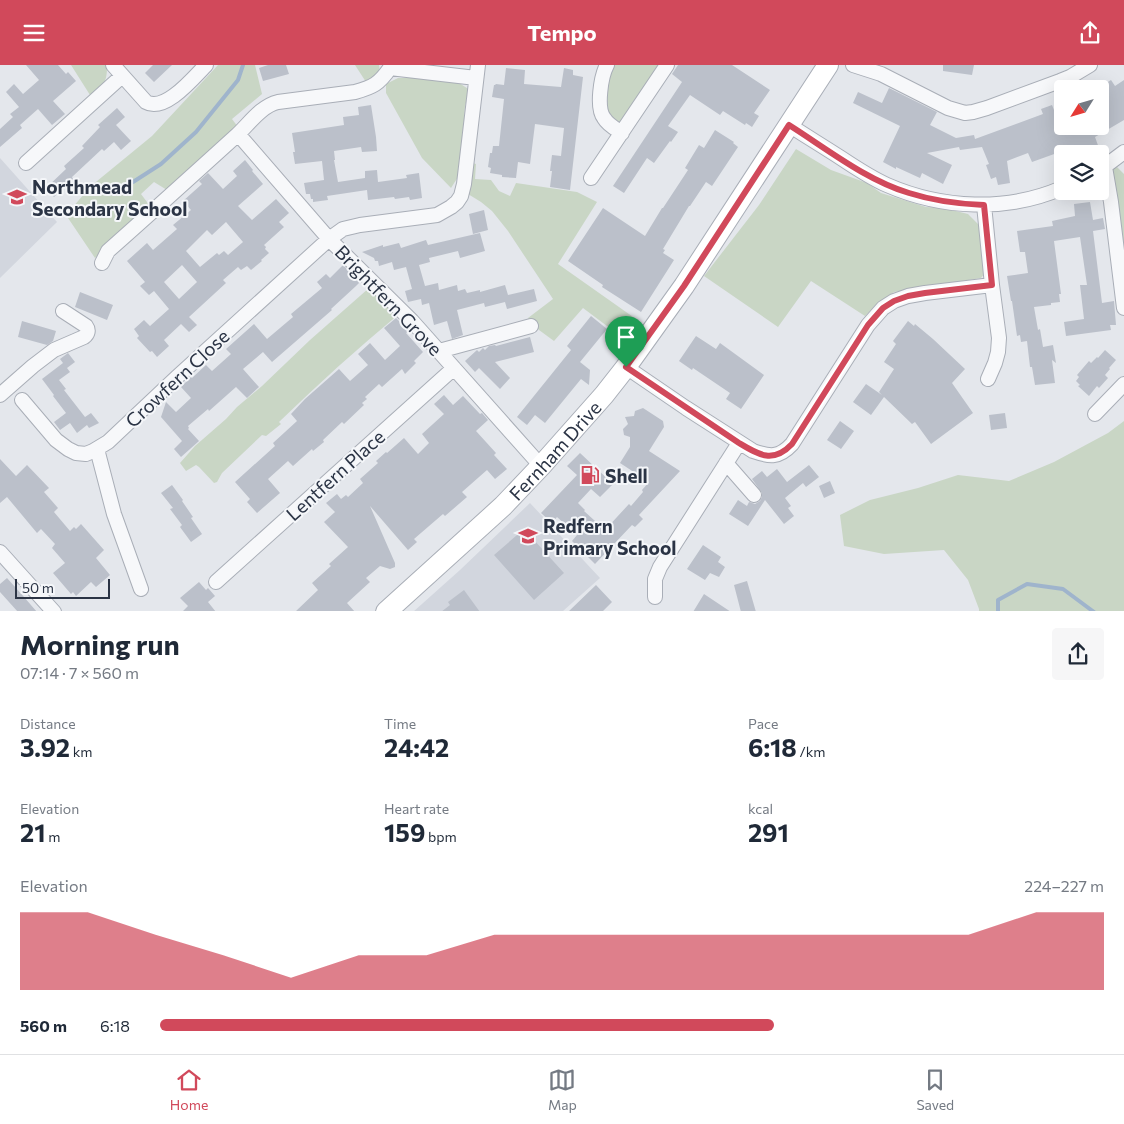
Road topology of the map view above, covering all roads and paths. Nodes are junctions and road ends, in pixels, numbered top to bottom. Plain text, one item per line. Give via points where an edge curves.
1 (206, 65) edge
2 (608, 65) edge
3 (667, 65) edge
4 (828, 65) edge
5 (853, 65) edge
6 (1090, 65) edge
7 (388, 67) edge
8 (118, 70) edge
9 (477, 71) edge
10 (789, 125) junction
11 (622, 133) junction
12 (238, 134) junction
13 (1124, 152) edge
14 (26, 163) dead end
15 (1109, 163) edge
16 (591, 178) dead end
17 (1054, 191) edge
18 (1109, 194) edge
19 (984, 205) junction
20 (329, 239) junction
21 (102, 263) dead end
22 (992, 285) junction
23 (1124, 308) edge
24 (63, 311) dead end
25 (531, 326) dead end
26 (439, 351) junction
27 (626, 367) junction
28 (454, 368) junction
29 (988, 379) dead end
30 (1124, 384) edge
31 (0, 395) edge
32 (22, 400) dead end
33 (1095, 414) dead end
34 (739, 443) junction
35 (97, 449) junction
36 (726, 463) junction
37 (541, 466) junction
38 (754, 495) dead end
39 (0, 553) edge
40 (216, 582) dead end
41 (141, 589) dead end
42 (655, 597) dead end
43 (54, 611) edge
44 (386, 611) edge

1 - 8 street via 178,92 153,105 146,102
2 - 11 street via 600,107 604,119
3 - 11 street
4 - 10 street, Fernham Drive
5 - 6 street via 965,113 1060,81
7 - 9 street
7 - 12 street via 377,84 363,90 269,105
8 - 14 street
9 - 20 street, Crowfern Close via 464,184 457,202 437,215 360,225 343,229
10 - 19 street via 886,185 945,202
10 - 27 street, Fernham Drive via 684,286
11 - 16 street
12 - 20 street, Brightfern Grove
12 - 21 street via 108,251
13 - 15 street
17 - 19 street via 1033,198
18 - 23 street
19 - 22 street
20 - 26 street, Brightfern Grove
20 - 35 street, Crowfern Close
22 - 29 street via 999,338 998,352
22 - 34 street via 925,293 894,301 868,325 792,444 771,456
24 - 31 street via 88,328 87,335 54,350
25 - 26 street
26 - 28 street, Brightfern Grove
27 - 34 street
27 - 37 street, Fernham Drive
28 - 37 street, Brightfern Grove
28 - 40 street, Lentfern Place
30 - 33 street
32 - 35 street via 56,440 68,449 86,453
34 - 36 street
35 - 41 street via 114,514
36 - 38 street
36 - 42 street via 660,567 655,579
37 - 44 street, Fernham Drive via 503,506
39 - 43 street

